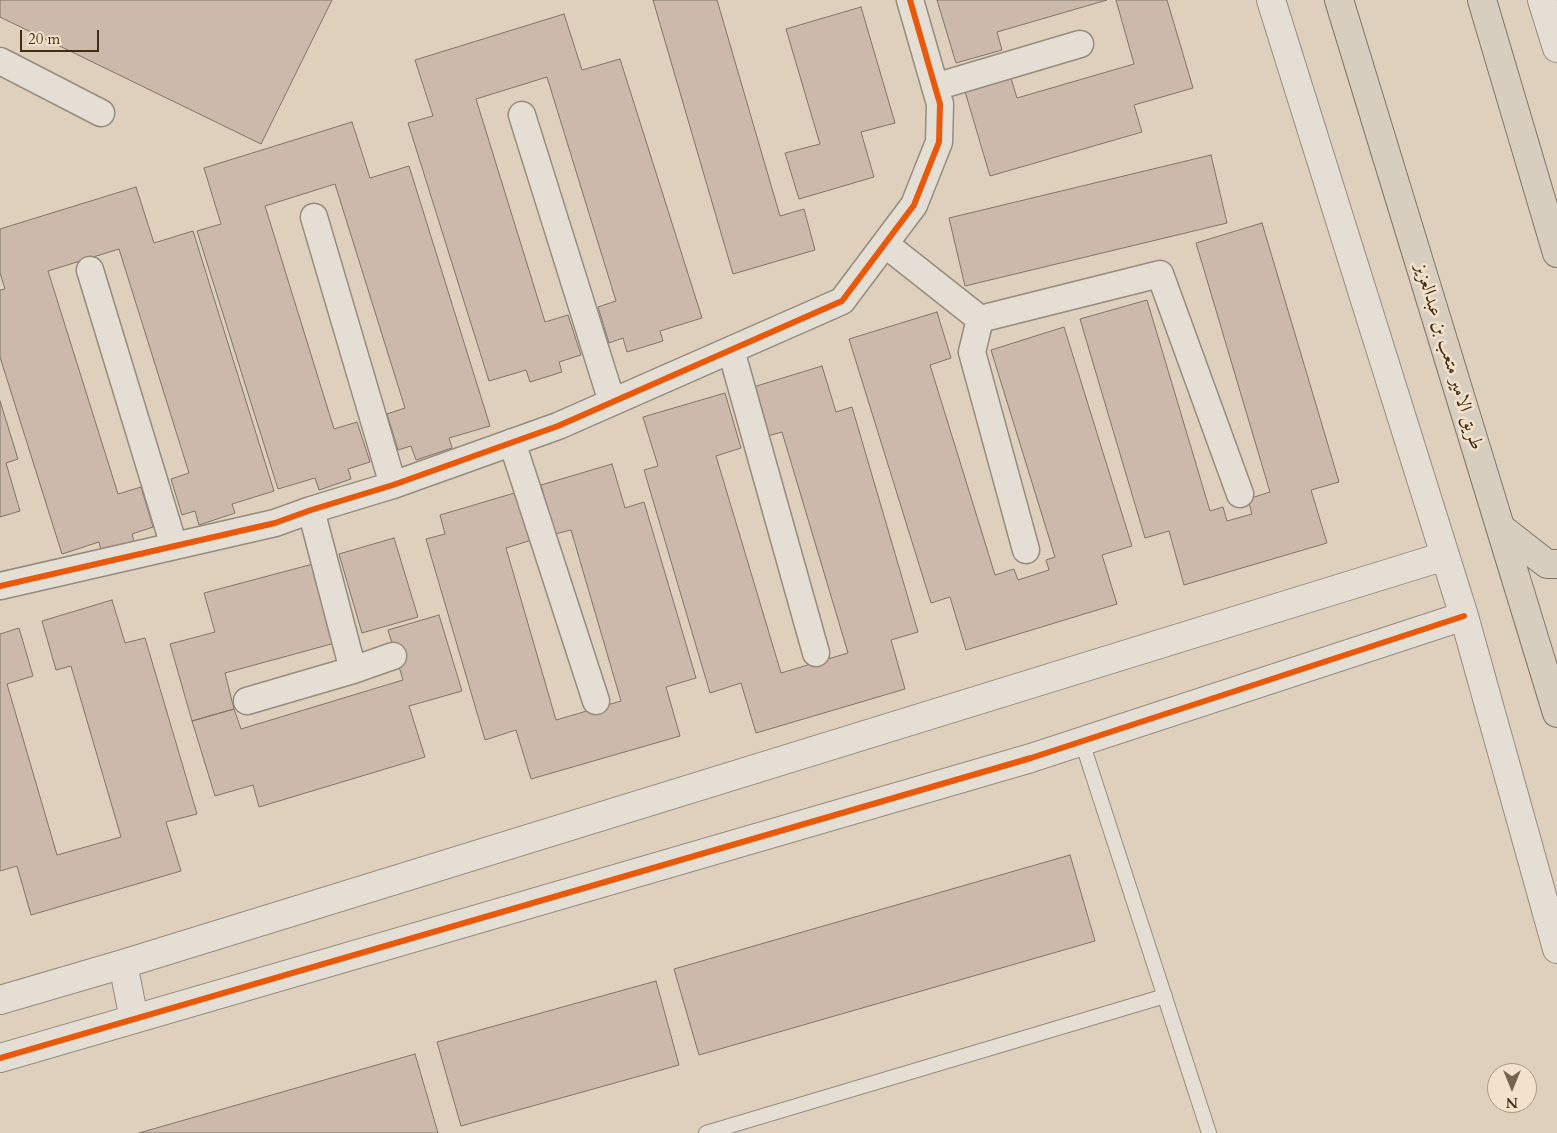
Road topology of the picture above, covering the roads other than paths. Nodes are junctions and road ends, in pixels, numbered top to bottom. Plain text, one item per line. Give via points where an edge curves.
1 (910, 0) edge
2 (1271, 0) edge
3 (1339, 0) edge
4 (1482, 0) edge
5 (1542, 0) edge
6 (1080, 44) dead end
7 (1557, 48) edge
8 (0, 61) edge
9 (936, 87) junction
10 (101, 113) dead end
11 (522, 115) dead end
12 (314, 217) dead end
13 (885, 244) junction
14 (1557, 253) edge
15 (90, 270) dead end
16 (980, 319) junction
17 (731, 350) junction
18 (612, 402) junction
19 (512, 442) junction
20 (393, 485) junction
21 (1240, 494) dead end
22 (311, 510) junction
23 (1501, 528) junction
24 (174, 546) junction
25 (1026, 550) dead end
26 (1445, 556) junction
27 (1557, 564) edge
28 (0, 586) edge
29 (1464, 616) junction
30 (816, 653) dead end
31 (393, 656) dead end
32 (353, 670) junction
33 (247, 701) dead end
34 (596, 701) dead end
35 (1557, 713) edge
36 (1082, 742) junction
37 (1557, 949) edge
38 (122, 964) junction
39 (1165, 996) junction
40 (0, 1000) edge
41 (134, 1019) junction
42 (0, 1058) edge
43 (706, 1133) edge
44 (1209, 1133) edge

1 - 9 street
2 - 26 street
3 - 23 main road, طريق الامير متعب بن عبدالعزيز
4 - 14 main road
5 - 7 street
6 - 9 street
8 - 10 street
9 - 13 street via 940,104 939,142 914,205
11 - 18 street
12 - 20 street
13 - 16 street
13 - 17 street via 842,301
15 - 24 street
16 - 21 street via 1160,274
16 - 25 street via 972,352
17 - 18 street
17 - 30 street
18 - 19 street
19 - 20 street
19 - 34 street
20 - 22 street
22 - 24 street via 275,523
22 - 32 street
23 - 27 main road via 1547,564
23 - 35 main road, طريق الامير متعب بن عبدالعزيز
24 - 28 street
26 - 29 street
26 - 38 street
29 - 36 street
29 - 37 street
31 - 32 street
32 - 33 street
36 - 39 lane
36 - 41 street
38 - 40 street
38 - 41 street
39 - 43 lane
39 - 44 lane
41 - 42 street

